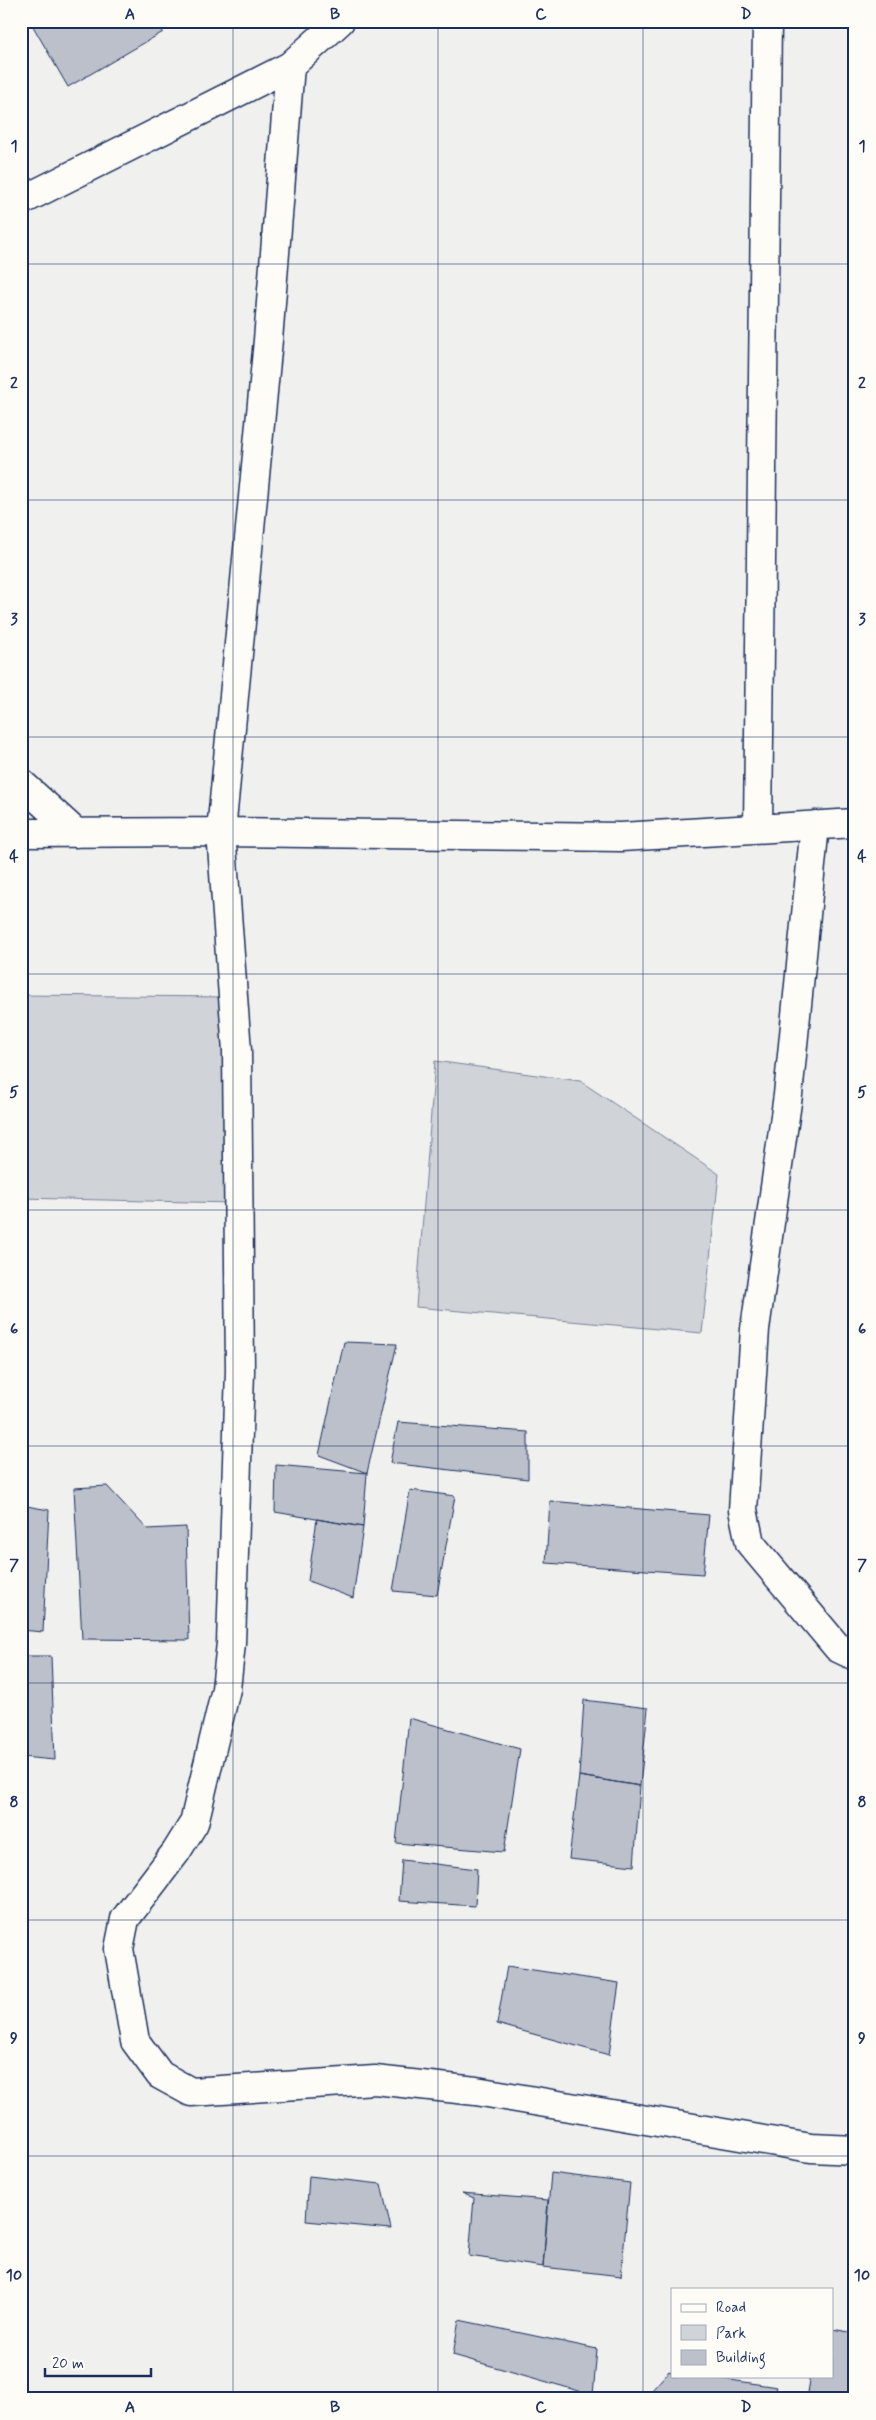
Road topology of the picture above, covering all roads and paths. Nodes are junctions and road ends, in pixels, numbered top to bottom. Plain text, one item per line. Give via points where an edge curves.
1 (340, 21) edge
2 (767, 21) edge
3 (290, 66) junction
4 (21, 201) edge
5 (21, 783) edge
6 (855, 823) edge
7 (815, 825) junction
8 (758, 827) junction
9 (221, 832) junction
10 (21, 833) edge
11 (76, 833) junction
12 (855, 1656) edge
13 (855, 2150) edge

1 - 3 street
2 - 8 street
3 - 4 street
3 - 9 street via 268,340
5 - 11 street
6 - 7 street
7 - 8 street
7 - 12 street via 788,1095 755,1329 743,1510 750,1542 838,1648
8 - 9 street via 621,837
9 - 11 street
9 - 13 street via 237,1050 238,1128 240,1372 231,1643 226,1689 194,1823 176,1852 124,1918 119,1950 135,2041 160,2075 191,2092 375,2080 476,2091 811,2148
10 - 11 street

